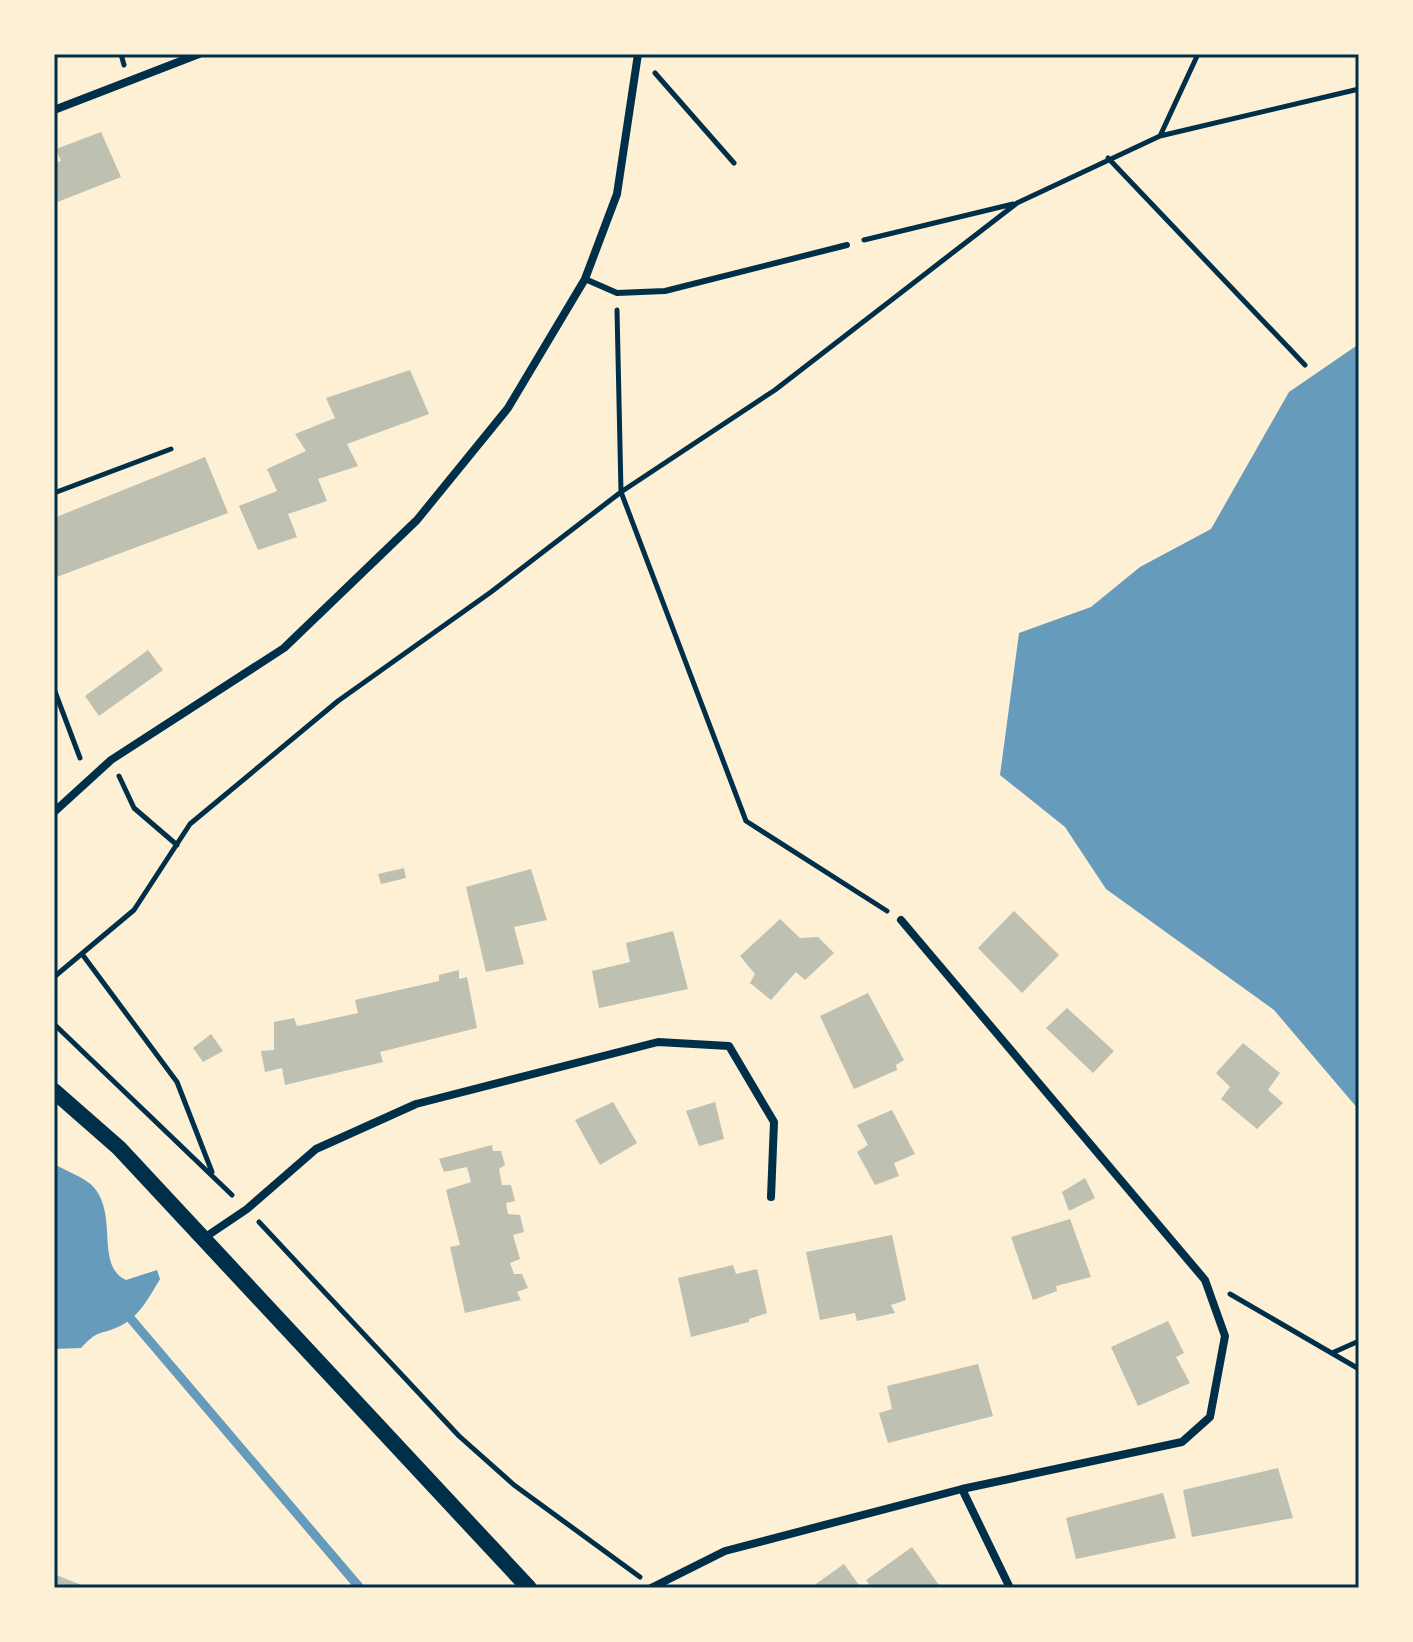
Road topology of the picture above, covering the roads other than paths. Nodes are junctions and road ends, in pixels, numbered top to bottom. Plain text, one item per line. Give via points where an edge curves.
1 (199, 54) edge
2 (638, 54) edge
3 (54, 110) edge
4 (847, 245) road end
5 (585, 279) junction
6 (54, 812) edge
7 (901, 920) road end
8 (54, 1091) edge
9 (771, 1197) dead end
10 (204, 1238) junction
11 (962, 1489) junction
12 (652, 1587) edge
13 (529, 1588) edge
14 (1010, 1588) edge

1 - 3 street
2 - 5 street via 617,194
4 - 5 lane via 665,291 617,293
5 - 6 street via 508,408 417,520 284,648 111,760
7 - 11 street via 1205,1280 1225,1336 1210,1417 1182,1442
8 - 10 main road via 119,1148
9 - 10 street via 774,1122 729,1046 658,1042 416,1104 316,1149 247,1209
10 - 13 main road
11 - 12 street via 725,1551
11 - 14 street

